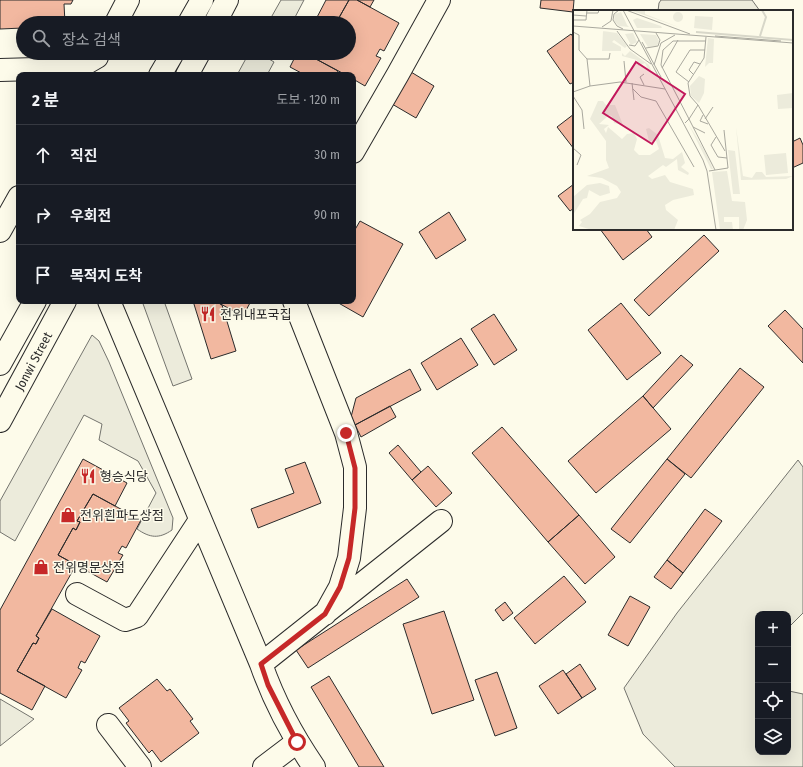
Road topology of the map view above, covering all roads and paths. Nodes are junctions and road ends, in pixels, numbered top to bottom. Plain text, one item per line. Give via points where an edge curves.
1 (128, 0) edge
2 (202, 0) edge
3 (227, 0) edge
4 (439, 0) edge
5 (120, 16) edge
6 (193, 16) edge
7 (219, 16) edge
8 (169, 60) edge
9 (195, 60) edge
10 (94, 62) edge
11 (0, 70) edge
12 (162, 72) edge
13 (189, 72) edge
14 (356, 147) edge
15 (16, 202) edge
16 (0, 231) edge
17 (33, 304) edge
18 (63, 304) edge
19 (110, 304) edge
20 (295, 304) edge
21 (0, 364) edge
22 (0, 421) edge
23 (200, 520) junction
24 (442, 521) dead end
25 (77, 594) dead end
26 (325, 614) junction
27 (261, 664) junction
28 (108, 725) dead end
29 (297, 742) junction
30 (140, 767) edge
31 (264, 767) edge
32 (314, 767) edge

1 - 5 street
2 - 6 street
3 - 7 street
4 - 14 street
8 - 12 street
9 - 13 street
10 - 11 street via 72,68
15 - 16 street
17 - 21 street, Jonwi Street
18 - 22 street, Jonwi Street
19 - 23 street
20 - 26 street via 346,433 355,468 355,508 349,558 340,587
23 - 25 street via 138,616 125,620
23 - 27 street
24 - 26 street
26 - 27 street
27 - 29 street via 268,685
28 - 30 street
29 - 31 street
29 - 32 street

